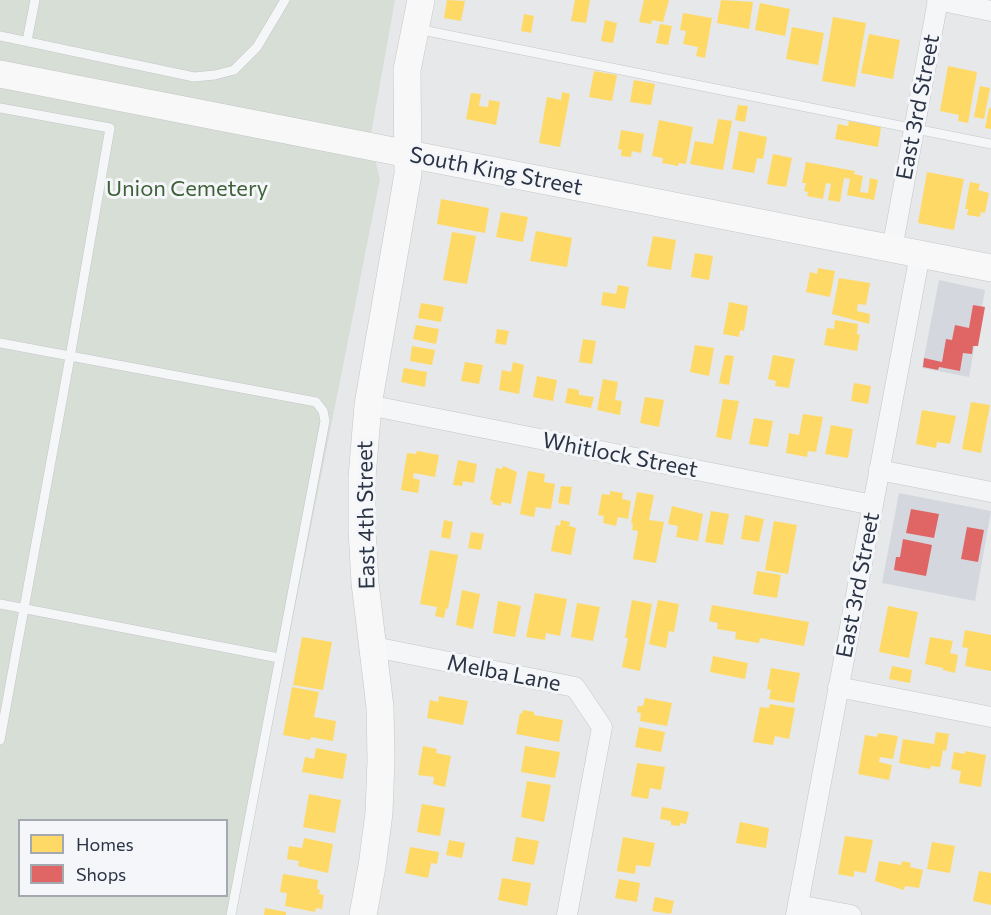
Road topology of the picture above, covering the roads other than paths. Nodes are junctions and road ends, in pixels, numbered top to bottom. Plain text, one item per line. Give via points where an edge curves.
1 (35, 0) edge
2 (285, 0) edge
3 (421, 0) edge
4 (938, 0) edge
5 (991, 11) edge
6 (416, 29) junction
7 (0, 36) edge
8 (27, 41) junction
9 (0, 74) edge
10 (0, 108) edge
11 (914, 128) junction
12 (991, 144) edge
13 (407, 154) junction
14 (892, 249) junction
15 (920, 254) junction
16 (991, 268) edge
17 (0, 343) edge
18 (70, 357) junction
19 (368, 405) junction
20 (879, 470) junction
21 (991, 492) edge
22 (873, 505) junction
23 (0, 604) edge
24 (25, 609) junction
25 (374, 647) junction
26 (279, 658) junction
27 (838, 687) junction
28 (991, 717) edge
29 (0, 740) edge
30 (797, 910) edge
31 (231, 915) edge
32 (363, 915) edge
33 (567, 915) edge
34 (850, 915) edge

1 - 8 lane
2 - 8 lane via 257,46 234,70 215,75 194,77
3 - 6 street, East 4th Street
4 - 5 street
4 - 11 street, East 3rd Street
6 - 11 lane
6 - 13 street, East 4th Street via 407,70
7 - 8 lane
9 - 13 street, South King Street
10 - 18 lane via 110,128
11 - 12 lane
11 - 14 street, East 3rd Street
13 - 14 street, South King Street
13 - 19 street, East 4th Street via 408,174
14 - 15 street, South King Street
15 - 16 street, South King Street
15 - 20 street, East 3rd Street
17 - 18 lane
18 - 24 lane
18 - 26 lane via 316,402 323,411 325,421
19 - 22 street, Whitlock Street
19 - 25 street, East 4th Street via 362,530
20 - 21 street
20 - 22 street, East 3rd Street
22 - 27 street, East 3rd Street
23 - 24 lane
24 - 26 lane
24 - 29 lane
25 - 32 street, East 4th Street via 380,707 379,813
25 - 33 street, Melba Lane via 575,687 602,727
26 - 31 lane
27 - 28 street
27 - 30 street, East 3rd Street
30 - 34 street

